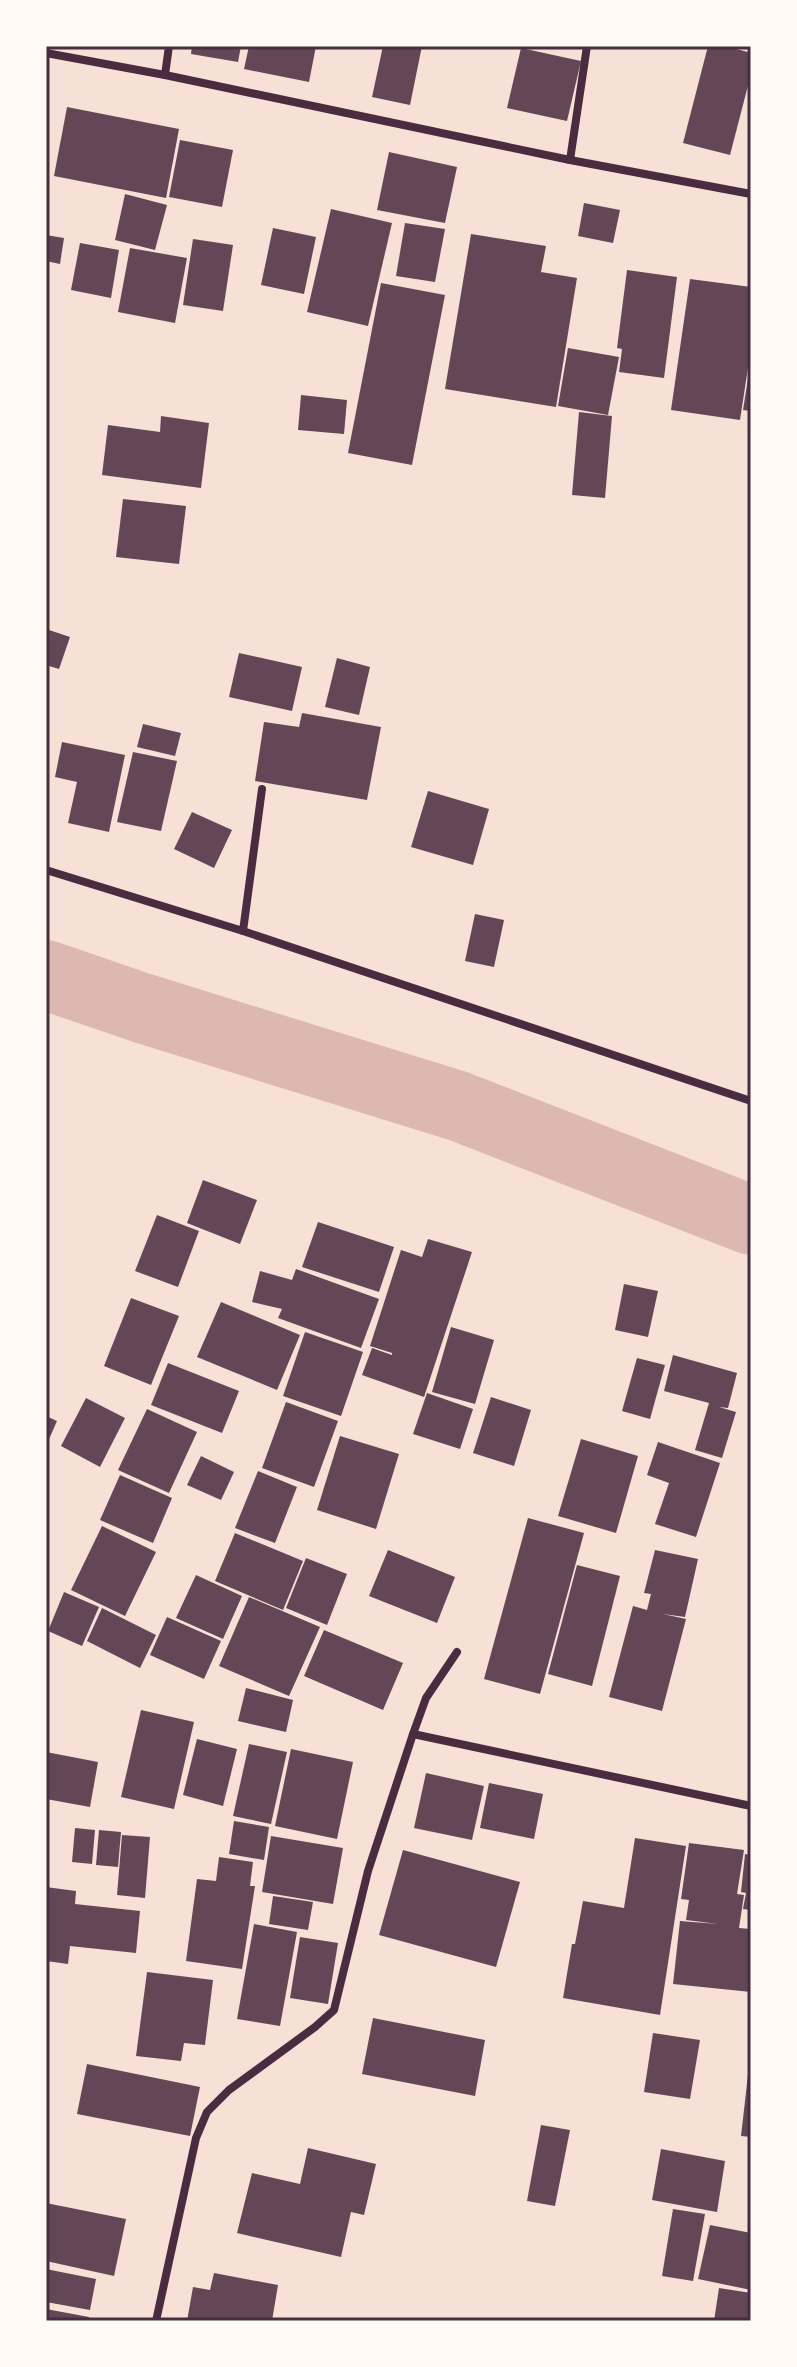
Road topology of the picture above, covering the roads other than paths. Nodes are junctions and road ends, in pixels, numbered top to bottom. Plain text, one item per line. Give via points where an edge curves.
1 (169, 46) edge
2 (587, 46) edge
3 (46, 53) edge
4 (165, 75) junction
5 (570, 160) junction
6 (751, 194) edge
7 (262, 789) dead end
8 (46, 870) edge
9 (243, 931) junction
10 (751, 1101) edge
11 (457, 1652) dead end
12 (413, 1734) junction
13 (751, 1806) edge
14 (156, 2321) edge

1 - 4 street
2 - 5 street
3 - 4 street
4 - 5 street
5 - 6 street
7 - 9 street
8 - 9 street
9 - 10 street
11 - 12 street via 426,1698
12 - 13 street
12 - 14 street via 368,1871 334,2010 207,2112 196,2138

